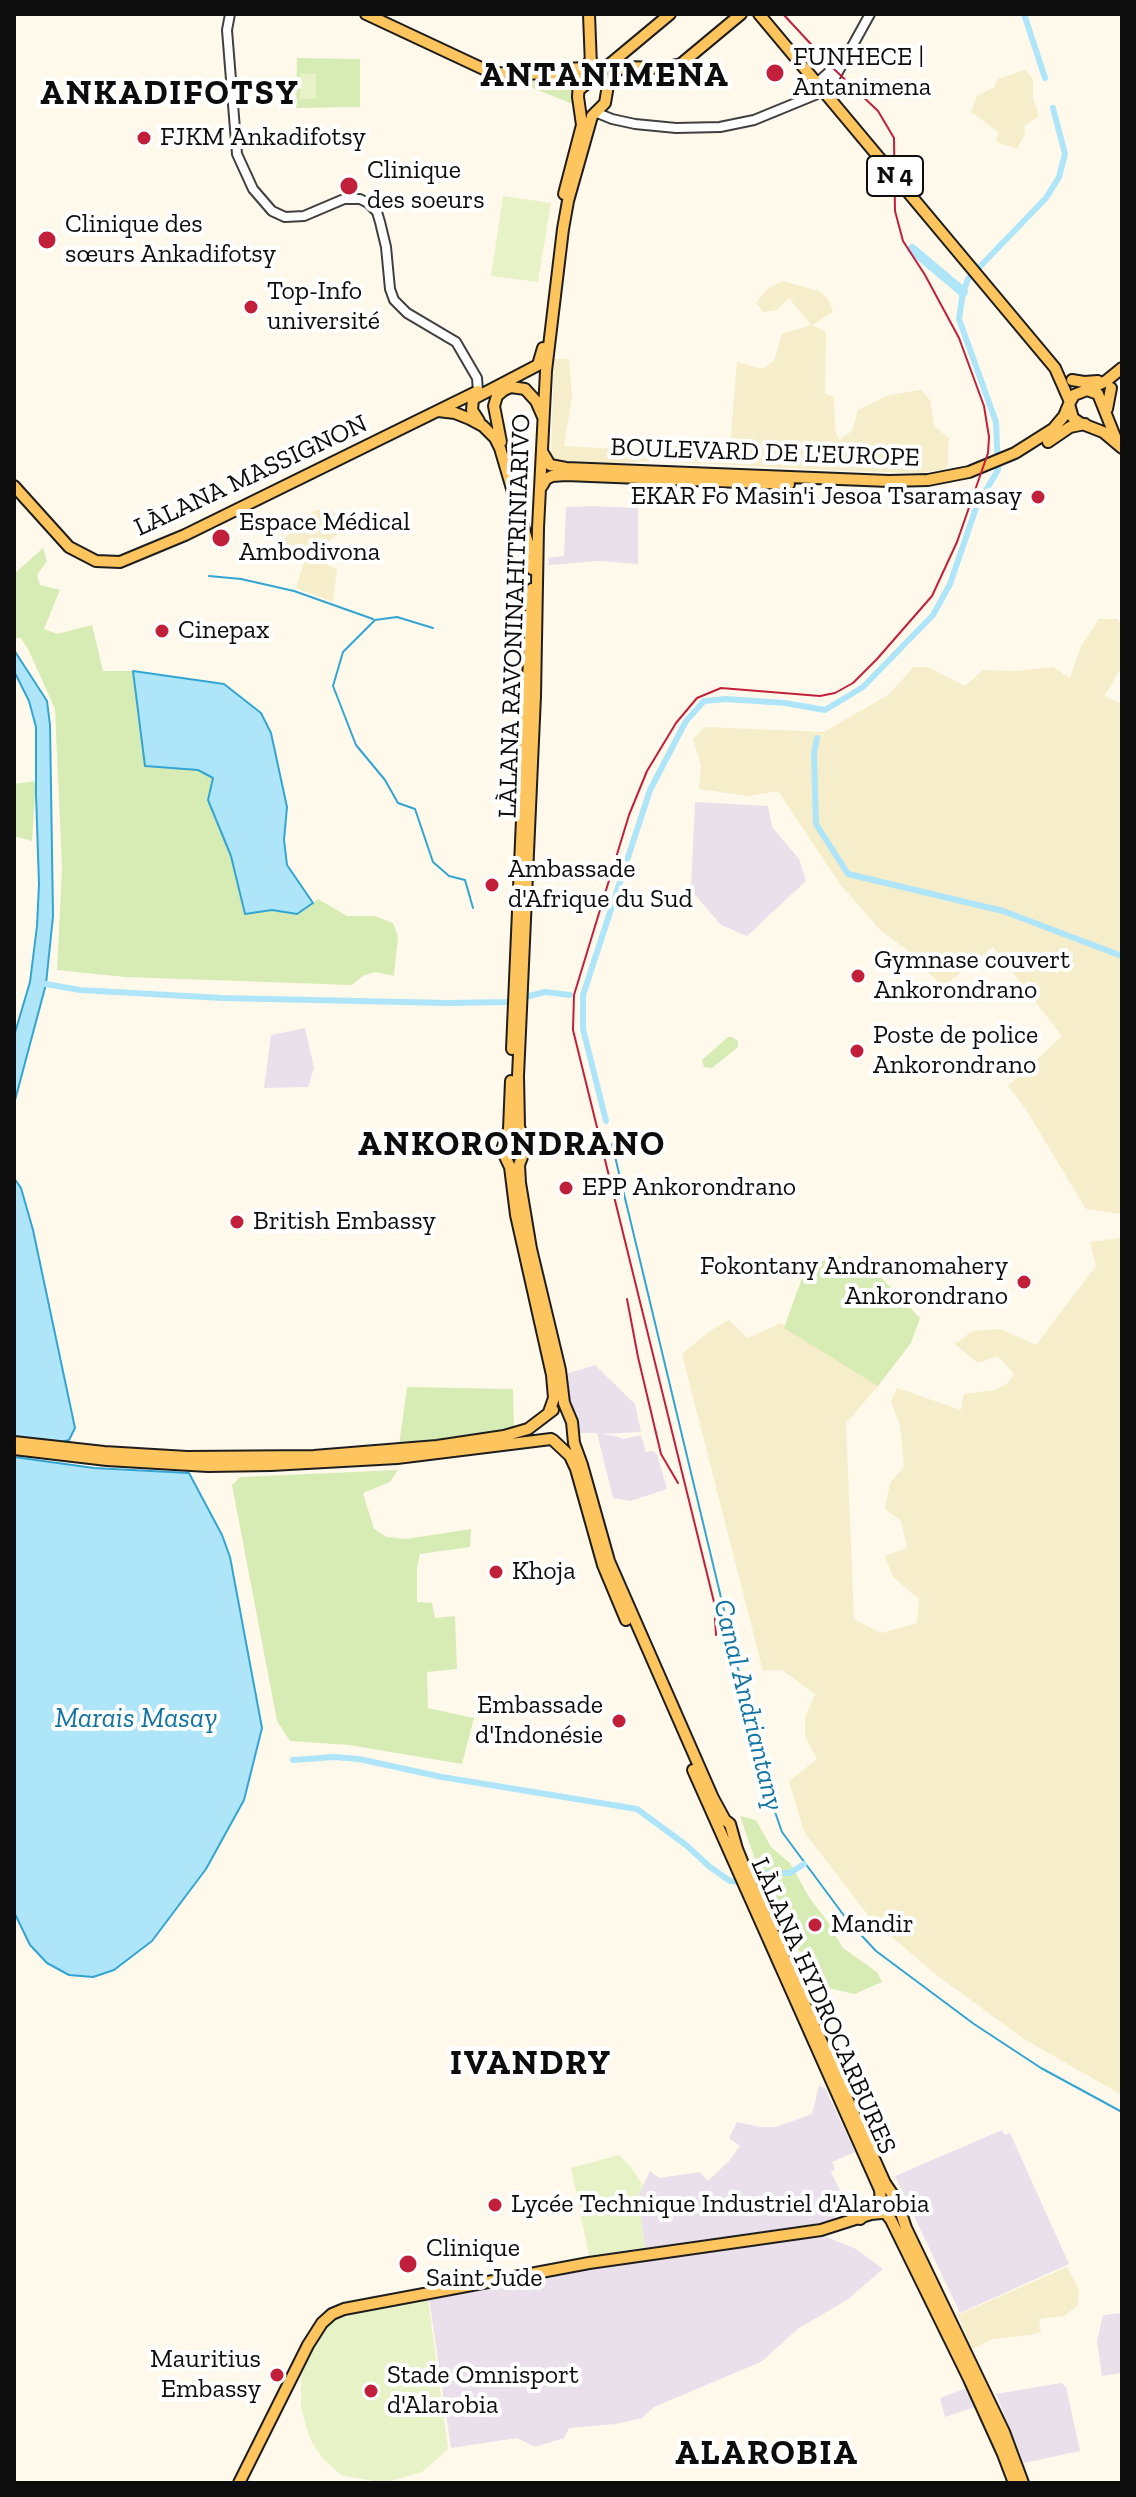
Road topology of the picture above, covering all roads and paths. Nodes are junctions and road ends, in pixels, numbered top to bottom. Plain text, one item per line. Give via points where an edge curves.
1 (230, 14) edge
2 (366, 14) edge
3 (589, 14) edge
4 (670, 14) edge
5 (741, 14) edge
6 (759, 14) edge
7 (870, 14) edge
8 (591, 60) junction
9 (618, 64) junction
10 (577, 69) junction
11 (484, 70) junction
12 (589, 80) junction
13 (820, 86) junction
14 (580, 89) junction
15 (580, 108) junction
16 (595, 112) junction
17 (1122, 368) edge
18 (514, 377) junction
19 (477, 378) junction
20 (1115, 381) edge
21 (1068, 382) junction
22 (492, 385) junction
23 (1087, 390) junction
24 (475, 392) junction
25 (545, 394) junction
26 (1070, 403) junction
27 (1104, 410) junction
28 (438, 411) junction
29 (544, 419) junction
30 (477, 420) junction
31 (1086, 424) junction
32 (1106, 430) junction
33 (1056, 432) junction
34 (499, 446) junction
35 (1120, 446) edge
36 (542, 447) junction
37 (980, 472) junction
38 (14, 486) edge
39 (541, 490) junction
40 (540, 504) junction
41 (518, 509) junction
42 (525, 530) junction
43 (538, 535) junction
44 (517, 1000) junction
45 (506, 1139) junction
46 (522, 1140) junction
47 (506, 1157) junction
48 (521, 1157) junction
49 (567, 1413) junction
50 (546, 1414) junction
51 (572, 1429) junction
52 (552, 1439) junction
53 (14, 1442) edge
54 (30, 1447) junction
55 (14, 1449) edge
56 (723, 1826) junction
57 (749, 1887) junction
58 (896, 2201) junction
59 (883, 2204) junction
60 (239, 2483) edge
61 (1014, 2483) edge
62 (1023, 2483) edge

1 - 19 street via 238,161 257,195 285,217 304,216 350,198 370,205 380,222 394,300 456,342
2 - 11 main road
3 - 8 main road
4 - 9 main road
5 - 9 main road via 681,64
6 - 13 main road, N 4
7 - 13 street via 839,73
8 - 10 main road
8 - 12 main road
9 - 12 main road
9 - 16 main road, LÀLANA RAVONINAHITRINIARIVO via 605,103
10 - 11 main road
10 - 12 main road
11 - 14 main road via 568,74 579,79
12 - 14 main road
13 - 16 street via 807,99 720,127 660,127
13 - 21 main road, N 4
14 - 15 main road
15 - 16 main road
15 - 18 main road, LÀLANA RAVONINAHITRINIARIVO via 581,131 555,236 540,361
16 - 25 main road, LÀLANA RAVONINAHITRINIARIVO via 558,254
17 - 20 main road
18 - 22 main road, LÀLANA MASSIGNON
18 - 25 main road via 539,377
18 - 30 main road, LÀLANA RAVONINAHITRINIARIVO via 473,399
19 - 22 street
19 - 24 street
20 - 21 main road
20 - 23 main road
20 - 27 main road
20 - 32 main road
21 - 23 main road, N 4
21 - 26 main road
21 - 33 main road
22 - 24 main road, LÀLANA MASSIGNON
23 - 26 main road
23 - 27 main road via 1098,394
24 - 28 main road, LÀLANA MASSIGNON
24 - 30 main road via 460,405
25 - 29 main road, LÀLANA RAVONINAHITRINIARIVO
26 - 31 main road via 1073,418
26 - 33 main road, BOULEVARD DE L'EUROPE
27 - 31 main road
27 - 32 main road
28 - 30 main road
28 - 38 main road, LÀLANA MASSIGNON via 120,562 96,561 69,547
29 - 34 main road via 525,389 501,392 494,406
29 - 36 main road, LÀLANA RAVONINAHITRINIARIVO
30 - 34 main road
31 - 32 main road
31 - 33 main road, BOULEVARD DE L'EUROPE
32 - 33 main road
32 - 35 main road
33 - 37 main road, BOULEVARD DE L'EUROPE
34 - 41 main road
36 - 37 main road, BOULEVARD DE L'EUROPE via 550,465 566,468 899,481
36 - 39 main road, LÀLANA RAVONINAHITRINIARIVO
37 - 39 main road, BOULEVARD DE L'EUROPE via 945,484 901,488 557,476 546,479
39 - 40 main road, LÀLANA RAVONINAHITRINIARIVO
40 - 41 main road via 530,514
40 - 43 main road, LÀLANA RAVONINAHITRINIARIVO
41 - 42 main road
42 - 43 main road via 536,527
42 - 44 main road via 532,586
43 - 44 main road, LÀLANA RAVONINAHITRINIARIVO via 536,684
44 - 45 main road, LÀLANA RAVONINAHITRINIARIVO
44 - 46 main road, LÀLANA RAVONINAHITRINIARIVO
45 - 46 main road
45 - 47 main road, LÀLANA RAVONINAHITRINIARIVO
46 - 48 main road, LÀLANA RAVONINAHITRINIARIVO
47 - 48 main road
47 - 50 main road, LÀLANA RAVONINAHITRINIARIVO via 552,1375 554,1398
48 - 49 main road, LÀLANA RAVONINAHITRINIARIVO via 524,1213
49 - 50 main road via 557,1409
49 - 51 main road
50 - 52 main road via 542,1429
50 - 54 main road via 522,1431 475,1441 314,1456 187,1457
51 - 52 main road via 562,1439
51 - 56 main road, LÀLANA HYDROCARBURES via 609,1561
52 - 54 main road via 397,1458 208,1466 107,1460
52 - 56 main road, LÀLANA HYDROCARBURES via 573,1463 616,1599
53 - 54 main road
54 - 55 main road
56 - 57 main road, LÀLANA HYDROCARBURES
57 - 58 main road, LÀLANA HYDROCARBURES
57 - 59 main road, LÀLANA HYDROCARBURES
58 - 59 main road via 889,2195
58 - 62 main road, LÀLANA HYDROCARBURES
59 - 60 main road via 860,2219 821,2230 603,2261 332,2314 308,2345
59 - 61 main road, LÀLANA HYDROCARBURES

